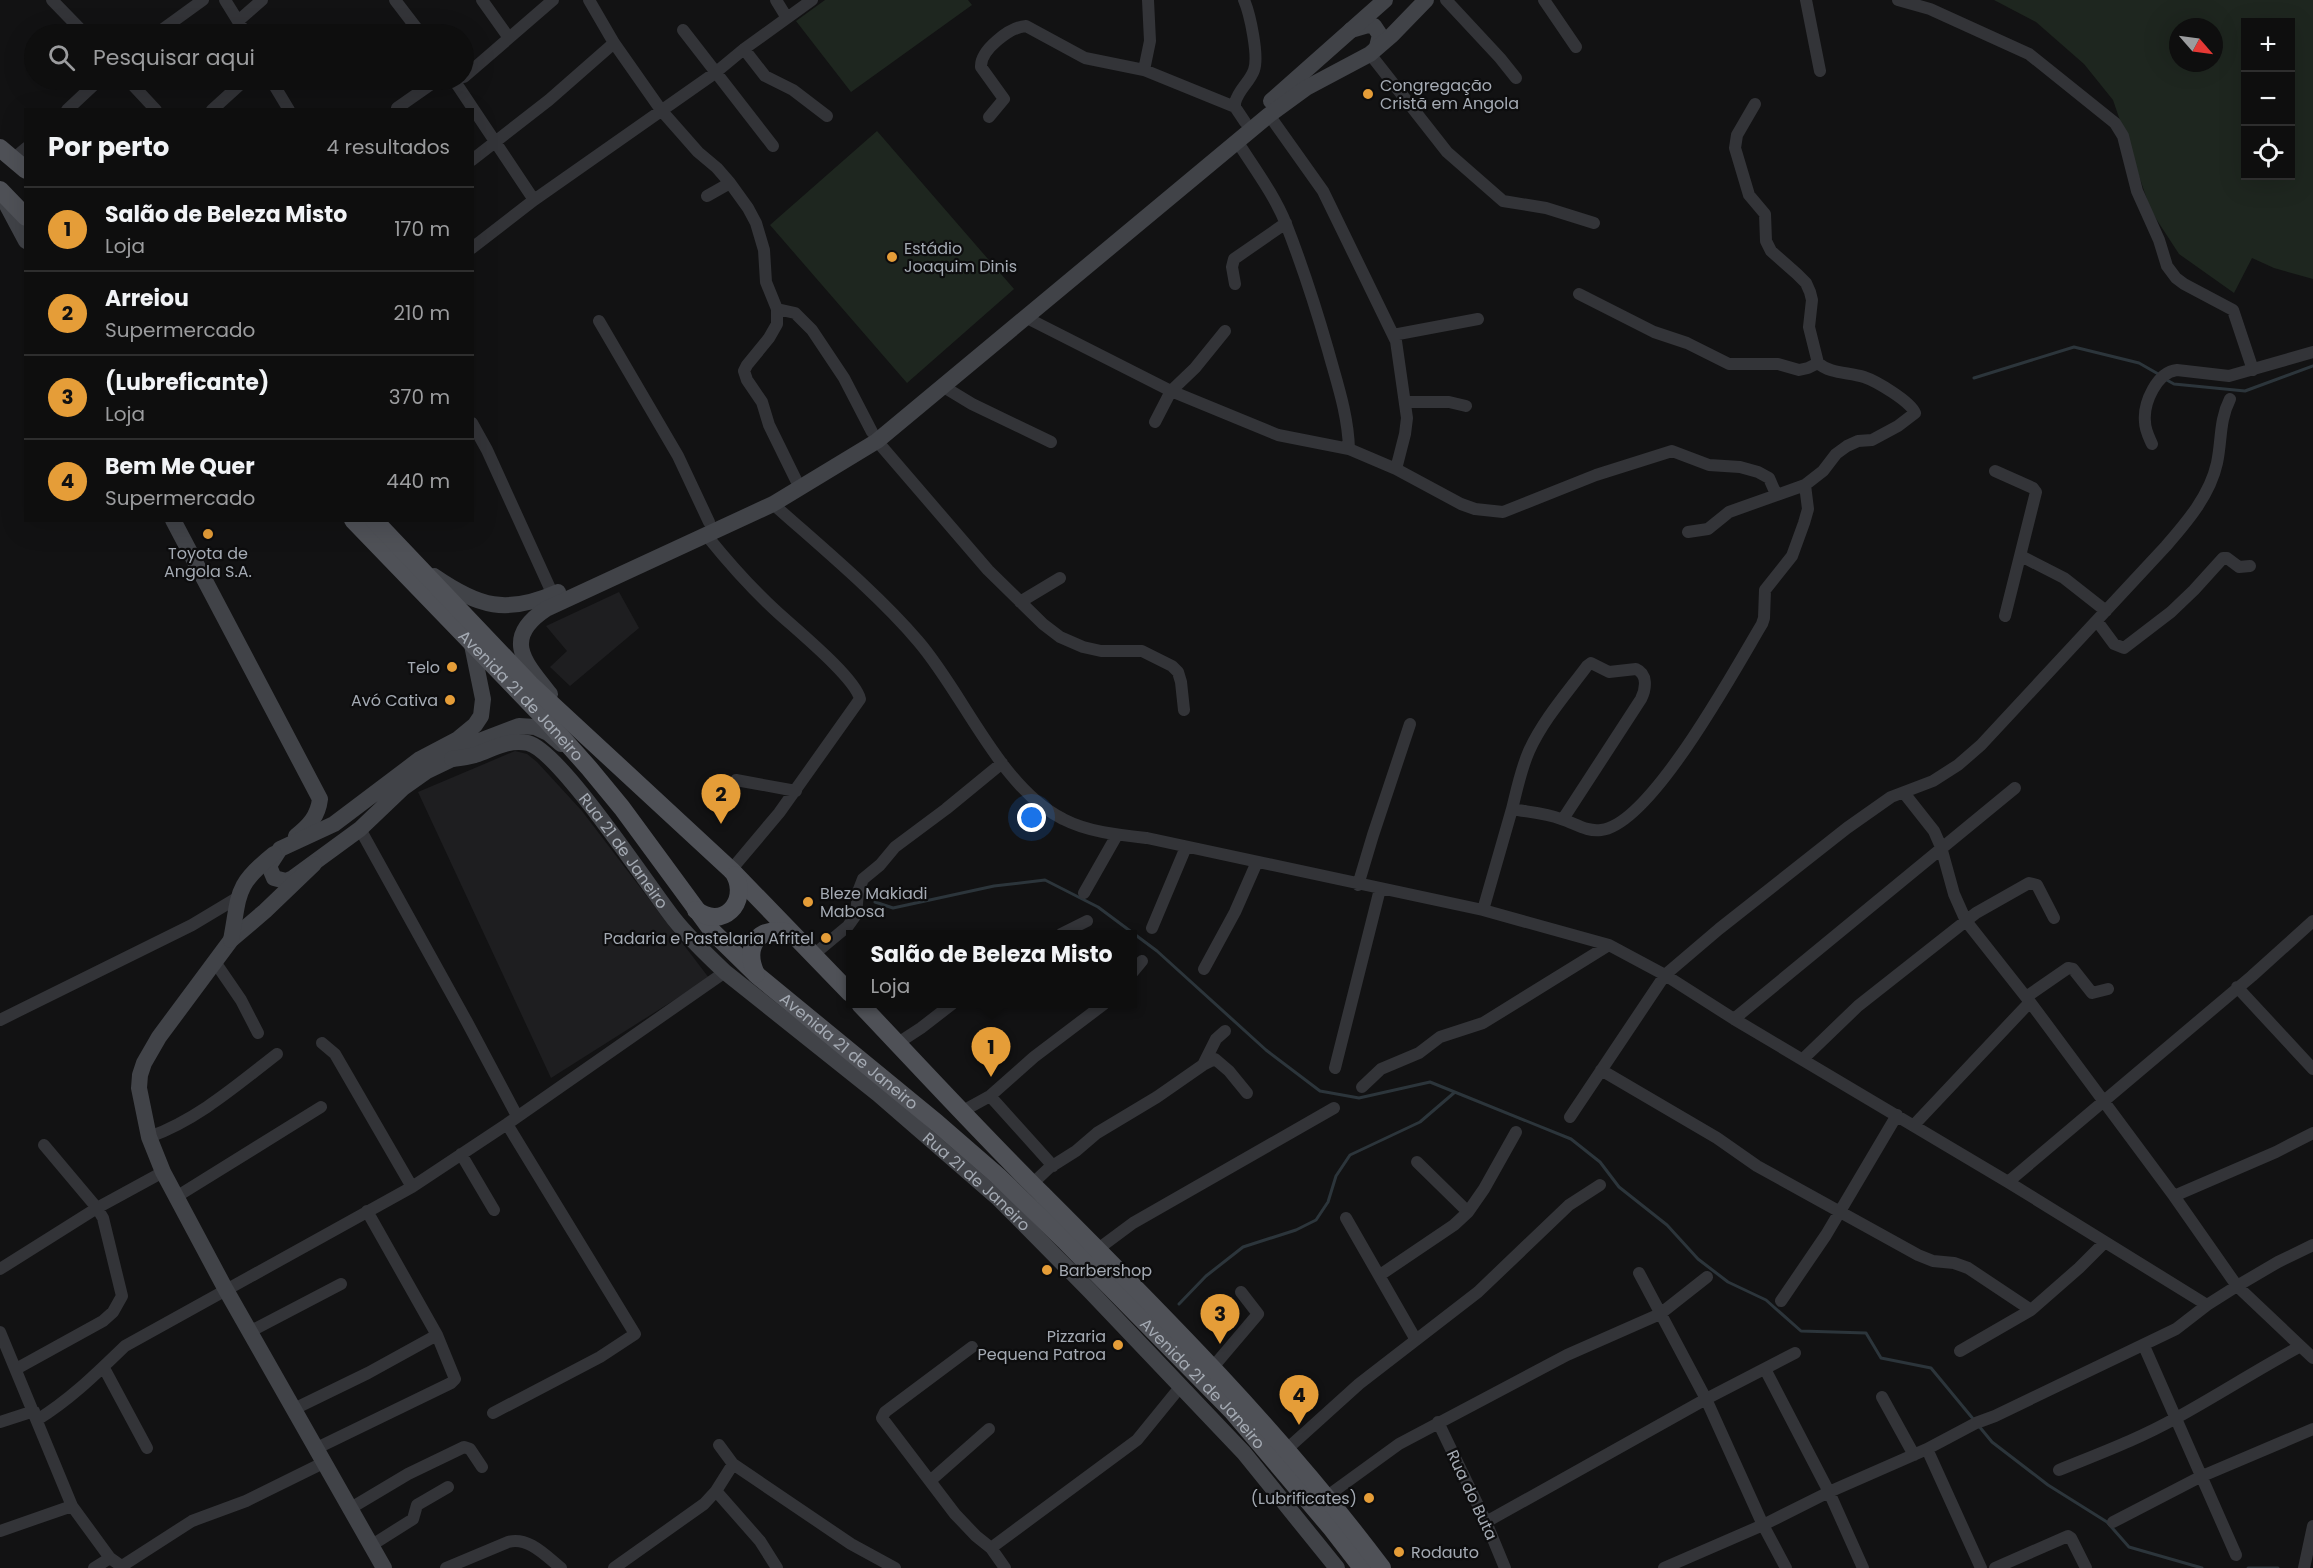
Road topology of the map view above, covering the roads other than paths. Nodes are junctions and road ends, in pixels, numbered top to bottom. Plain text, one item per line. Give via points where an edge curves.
1 (52, 0) edge
2 (203, 0) edge
3 (225, 0) edge
4 (262, 0) edge
5 (395, 0) edge
6 (482, 0) edge
7 (553, 0) edge
8 (590, 0) edge
9 (776, 0) edge
10 (812, 0) edge
11 (1148, 0) edge
12 (1244, 0) edge
13 (1385, 0) edge
14 (1426, 0) edge
15 (1446, 0) edge
16 (1544, 0) edge
17 (1806, 0) edge
18 (1898, 0) edge
19 (787, 18) junction
20 (1408, 19) junction
21 (238, 21) junction
22 (76, 24) edge
23 (170, 24) edge
24 (240, 24) edge
25 (413, 24) edge
26 (683, 30) dead end
27 (1350, 31) junction
28 (509, 38) junction
29 (614, 44) junction
30 (1576, 47) dead end
31 (744, 49) junction
32 (1373, 50) junction
33 (474, 67) edge
34 (1144, 70) junction
35 (1820, 71) dead end
36 (715, 73) junction
37 (1516, 78) dead end
38 (88, 90) edge
39 (137, 90) edge
40 (234, 90) edge
41 (277, 90) edge
42 (423, 90) edge
43 (465, 90) edge
44 (1755, 104) dead end
45 (1235, 107) junction
46 (69, 108) edge
47 (154, 108) edge
48 (214, 108) edge
49 (288, 108) edge
50 (397, 108) dead end
51 (661, 110) junction
52 (1269, 115) junction
53 (827, 116) dead end
54 (989, 117) dead end
55 (1245, 122) junction
56 (1237, 141) junction
57 (497, 143) junction
58 (773, 146) dead end
59 (474, 159) edge
60 (730, 183) junction
61 (0, 191) edge
62 (707, 196) dead end
63 (534, 200) junction
64 (24, 215) edge
65 (1594, 223) dead end
66 (1286, 224) junction
67 (24, 237) edge
68 (474, 246) edge
69 (1235, 284) dead end
70 (1579, 294) dead end
71 (777, 309) junction
72 (1025, 317) junction
73 (1478, 319) dead end
74 (598, 321) dead end
75 (1225, 331) dead end
76 (1393, 335) junction
77 (2313, 352) edge
78 (1818, 363) junction
79 (2253, 370) junction
80 (944, 387) junction
81 (1171, 392) junction
82 (2230, 399) dead end
83 (1405, 402) junction
84 (1466, 406) dead end
85 (1155, 422) dead end
86 (474, 427) edge
87 (874, 437) junction
88 (1051, 442) dead end
89 (2152, 444) dead end
90 (1349, 448) junction
91 (1396, 469) junction
92 (1995, 471) dead end
93 (796, 480) junction
94 (1804, 484) junction
95 (1776, 494) junction
96 (773, 504) junction
97 (174, 522) edge
98 (355, 522) edge
99 (376, 522) edge
100 (708, 529) junction
101 (1688, 532) dead end
102 (2021, 556) junction
103 (417, 564) junction
104 (2250, 566) dead end
105 (1060, 578) dead end
106 (553, 595) junction
107 (1020, 603) junction
108 (2106, 610) junction
109 (2005, 616) dead end
110 (2097, 621) junction
111 (472, 645) junction
112 (1184, 710) dead end
113 (576, 724) junction
114 (1410, 724) dead end
115 (452, 759) junction
116 (1002, 763) junction
117 (589, 768) junction
118 (736, 780) dead end
119 (2015, 788) dead end
120 (796, 791) junction
121 (1904, 794) junction
122 (1512, 809) junction
123 (1563, 819) junction
124 (360, 829) junction
125 (1117, 835) junction
126 (1186, 847) junction
127 (1941, 847) junction
128 (280, 849) junction
129 (1257, 862) junction
130 (314, 864) junction
131 (733, 872) junction
132 (1358, 885) junction
133 (1380, 889) junction
134 (1084, 893) dead end
135 (237, 898) junction
136 (694, 909) junction
137 (1483, 910) junction
138 (2054, 918) dead end
139 (1087, 921) dead end
140 (1966, 921) junction
141 (2313, 921) edge
142 (1152, 928) dead end
143 (1069, 930) edge
144 (792, 934) junction
145 (231, 940) junction
146 (1609, 945) junction
147 (812, 956) junction
148 (1142, 961) dead end
149 (215, 962) junction
150 (1137, 967) edge
151 (1204, 969) dead end
152 (725, 972) junction
153 (756, 975) junction
154 (1665, 975) junction
155 (2237, 987) junction
156 (846, 989) edge
157 (2108, 989) dead end
158 (2028, 999) junction
159 (864, 1008) edge
160 (946, 1008) edge
161 (1099, 1008) edge
162 (1734, 1019) junction
163 (0, 1020) edge
164 (1226, 1030) dead end
165 (258, 1033) dead end
166 (322, 1043) dead end
167 (898, 1043) junction
168 (277, 1054) dead end
169 (1803, 1059) junction
170 (1203, 1065) junction
171 (1335, 1068) dead end
172 (2313, 1069) edge
173 (1602, 1070) junction
174 (1362, 1087) dead end
175 (1247, 1093) dead end
176 (990, 1096) junction
177 (2103, 1101) junction
178 (321, 1107) dead end
179 (1334, 1108) dead end
180 (962, 1112) junction
181 (1897, 1115) junction
182 (1570, 1117) dead end
183 (512, 1120) junction
184 (1914, 1125) junction
185 (1516, 1132) dead end
186 (2313, 1133) edge
187 (149, 1137) junction
188 (44, 1145) dead end
189 (461, 1154) junction
190 (1417, 1162) dead end
191 (1053, 1166) junction
192 (163, 1172) junction
193 (2008, 1182) junction
194 (1032, 1184) junction
195 (1600, 1185) dead end
196 (412, 1187) junction
197 (2174, 1196) junction
198 (176, 1197) junction
199 (98, 1208) junction
200 (494, 1209) dead end
201 (367, 1211) junction
202 (1468, 1212) junction
203 (1840, 1212) junction
204 (1346, 1218) dead end
205 (2104, 1242) junction
206 (2313, 1245) edge
207 (1098, 1249) junction
208 (0, 1269) edge
209 (1639, 1273) dead end
210 (1380, 1275) junction
211 (1707, 1277) dead end
212 (340, 1284) dead end
213 (2237, 1286) junction
214 (226, 1290) junction
215 (1241, 1292) dead end
216 (1781, 1301) dead end
217 (2207, 1305) junction
218 (2031, 1310) junction
219 (1660, 1314) junction
220 (251, 1330) junction
221 (0, 1332) edge
222 (437, 1335) junction
223 (1416, 1340) junction
224 (2144, 1346) junction
225 (972, 1347) dead end
226 (2300, 1347) junction
227 (1960, 1352) dead end
228 (1795, 1353) dead end
229 (2313, 1358) edge
230 (1213, 1367) junction
231 (104, 1368) junction
232 (16, 1369) junction
233 (1765, 1370) junction
234 (1181, 1386) junction
235 (1882, 1397) dead end
236 (1706, 1400) junction
237 (294, 1409) junction
238 (493, 1413) dead end
239 (35, 1415) junction
240 (2175, 1419) junction
241 (0, 1422) edge
242 (1438, 1422) junction
243 (989, 1429) dead end
244 (2313, 1429) edge
245 (719, 1445) dead end
246 (147, 1449) dead end
247 (1287, 1449) junction
248 (1927, 1449) junction
249 (321, 1455) junction
250 (1914, 1455) junction
251 (733, 1464) junction
252 (482, 1467) dead end
253 (2059, 1470) dead end
254 (2200, 1477) junction
255 (930, 1481) junction
256 (448, 1487) dead end
257 (716, 1491) junction
258 (1829, 1492) junction
259 (1326, 1497) junction
260 (72, 1506) junction
261 (351, 1508) junction
262 (1486, 1522) junction
263 (2113, 1522) dead end
264 (1763, 1524) junction
265 (2313, 1526) edge
266 (0, 1531) edge
267 (372, 1545) junction
268 (991, 1548) junction
269 (2236, 1555) dead end
270 (111, 1558) junction
271 (123, 1567) edge
272 (94, 1568) edge
273 (384, 1568) edge
274 (446, 1568) edge
275 (561, 1568) edge
276 (614, 1568) edge
277 (777, 1568) edge
278 (894, 1568) edge
279 (1005, 1568) edge
280 (1337, 1568) edge
281 (1362, 1568) edge
282 (1382, 1568) edge
283 (1505, 1568) edge
284 (1664, 1568) edge
285 (1786, 1568) edge
286 (1863, 1568) edge
287 (1981, 1568) edge
288 (1995, 1568) edge
289 (2086, 1568) edge
290 (2304, 1568) edge

1 - 22 street
2 - 23 street
3 - 21 street
4 - 21 street
5 - 25 street
6 - 28 street
7 - 28 street
8 - 29 street
9 - 19 street
10 - 19 street
11 - 34 street via 1150,41
12 - 45 street via 1251,19 1255,68 1236,98
13 - 20 street via 1391,15
13 - 27 street
14 - 20 street
15 - 37 street
16 - 30 street
17 - 35 street
18 - 79 street via 1930,9 2029,54 2115,123 2123,136 2136,191 2167,266 2184,284 2233,310
19 - 31 street
20 - 32 street
21 - 24 street
26 - 36 street
27 - 32 street via 1374,26 1380,34
27 - 55 street
28 - 33 street
29 - 51 street
29 - 57 street
31 - 36 street
31 - 53 street via 765,76 793,90
32 - 52 street via 1306,88
32 - 65 street via 1447,152 1503,201 1546,208
34 - 45 street
34 - 54 street via 1085,58 1030,26 1019,26 1003,36 981,63 1004,99
36 - 51 street
36 - 58 street
38 - 46 street
39 - 47 street
40 - 48 street
41 - 49 street
42 - 50 street
43 - 57 street
44 - 78 street via 1737,135 1735,148 1749,195 1766,214 1766,241 1771,251 1802,279 1810,292 1809,327
45 - 55 street
51 - 60 street
51 - 63 street
52 - 56 street
52 - 76 street via 1323,190
55 - 87 street
56 - 66 street
56 - 72 street
57 - 59 street
57 - 63 street
60 - 62 street
60 - 71 street via 756,223 764,250 766,282
61 - 64 main road
61 - 67 street
63 - 68 street
66 - 69 street via 1234,259
66 - 90 street via 1342,398
70 - 78 street via 1729,364 1778,364 1799,370
71 - 87 street via 795,313 812,330 844,378
71 - 93 street via 775,329 744,371
72 - 80 street
72 - 81 street
73 - 76 street
74 - 100 street via 678,456
75 - 81 street
76 - 83 street
77 - 79 street
78 - 94 street via 1872,381 1911,405 1915,412 1872,440 1846,446 1823,471
79 - 89 street via 2229,376 2170,371 2157,382 2144,419
80 - 87 street
80 - 88 street
81 - 85 street
81 - 90 street via 1278,435
82 - 108 street via 2222,415 2216,467 2196,508
83 - 84 street
83 - 91 street via 1405,434
86 - 106 street
87 - 93 street
87 - 96 street
87 - 107 street
90 - 91 street
91 - 95 street via 1461,504 1503,512 1596,475 1675,451 1708,465 1758,472 1769,478
92 - 102 street via 2036,492
93 - 100 street
94 - 95 street
94 - 123 street via 1808,509 1804,523 1787,565 1765,590 1762,624 1676,763 1630,814 1611,827 1587,830
95 - 101 street via 1729,512 1708,529
96 - 100 street
96 - 116 street via 920,642
97 - 128 street via 320,799 308,827
98 - 111 main road, Avenida 21 de Janeiro
99 - 103 main road, Avenida 21 de Janeiro
100 - 106 street
100 - 113 street via 546,609 526,625 521,640 525,661
100 - 120 street via 728,562 818,648 859,696 859,702
102 - 108 street via 2064,578
102 - 109 street
103 - 106 street via 458,592 484,603 519,605
103 - 113 main road, Avenida 21 de Janeiro via 530,684
104 - 110 street via 2239,567 2223,558 2194,591 2128,647 2117,646
105 - 107 street
107 - 112 street via 1060,637 1083,647 1142,651 1172,666 1181,682
108 - 110 street
110 - 121 street via 1981,745 1933,781
111 - 117 main road, Avenida 21 de Janeiro
111 - 128 street via 483,699 475,725 420,759 334,824
113 - 131 main road, Avenida 21 de Janeiro
114 - 132 street
115 - 117 street via 469,745 503,731 535,727 548,733
115 - 124 street via 404,788
115 - 152 street, Rua 21 de Janeiro via 475,755 506,742 530,744 544,752 590,805 675,921
116 - 125 street via 1035,802 1063,819
116 - 147 street via 894,847 863,879 853,920
117 - 136 main road, Avenida 21 de Janeiro
118 - 120 street
119 - 127 street
120 - 131 street
121 - 127 street via 1929,823
121 - 154 street via 1891,797 1832,840
122 - 123 street
122 - 123 street via 1530,749 1587,666 1591,663 1609,672 1640,670 1645,687 1641,699
122 - 137 street
124 - 130 street
124 - 183 street via 467,1022
125 - 126 street
125 - 134 street
126 - 129 street
126 - 142 street
127 - 140 street
127 - 162 street
128 - 130 street via 269,866 274,878 280,881 293,879
128 - 135 street via 249,875
129 - 132 street
129 - 151 street
130 - 145 street
131 - 136 main road via 740,891 733,908 709,917
131 - 144 main road, Avenida 21 de Janeiro
132 - 133 street
133 - 137 street
133 - 171 street
135 - 145 street
135 - 163 street via 192,925
136 - 153 main road, Avenida 21 de Janeiro
137 - 146 street
138 - 140 street via 2032,882
139 - 143 street
140 - 158 street
140 - 169 street via 1858,1006
141 - 155 street
144 - 147 main road, Avenida 21 de Janeiro
144 - 153 main road via 775,930 754,942 750,958
145 - 149 street
146 - 154 street
146 - 174 street via 1483,1023 1440,1037 1419,1053 1381,1069
147 - 156 main road, Avenida 21 de Janeiro
148 - 150 street
149 - 165 street via 241,999
149 - 187 street via 144,1063 139,1088
152 - 183 street
152 - 234 street, Rua 21 de Janeiro via 970,1173
153 - 281 main road, Avenida 21 de Janeiro via 937,1123 1064,1240 1232,1411
154 - 162 street
154 - 173 street
155 - 172 street
155 - 177 street
157 - 158 street via 2092,993 2068,968
158 - 177 street
158 - 184 street
159 - 167 main road, Avenida 21 de Janeiro
160 - 167 street
161 - 176 street
162 - 169 street
164 - 170 street
166 - 196 street via 334,1054
167 - 180 main road, Avenida 21 de Janeiro
168 - 187 street via 190,1119
169 - 181 street
170 - 175 street via 1215,1059
170 - 191 street
173 - 182 street
173 - 203 street via 1718,1138 1756,1166
176 - 180 street
176 - 191 street
177 - 193 street
177 - 197 street
178 - 198 street
179 - 207 street via 1133,1222
180 - 194 main road, Avenida 21 de Janeiro
181 - 184 street
181 - 203 street
183 - 189 street
183 - 238 street via 635,1334 600,1357
184 - 193 street
185 - 202 street
186 - 197 street
187 - 192 street
188 - 199 street
189 - 196 street
189 - 200 street
190 - 202 street
191 - 194 street
192 - 198 street
192 - 199 street
193 - 205 street
194 - 207 main road, Avenida 21 de Janeiro
195 - 223 street via 1569,1205 1478,1292
196 - 201 street
197 - 213 street
198 - 214 street
199 - 208 street
199 - 232 street via 121,1286 120,1302 91,1329
201 - 214 street
201 - 222 street
202 - 210 street
203 - 216 street
203 - 218 street via 1918,1255 1968,1268
204 - 210 street
205 - 217 street
205 - 218 street
206 - 213 street
207 - 230 main road, Avenida 21 de Janeiro
209 - 219 street
210 - 223 street
211 - 219 street
212 - 220 street
213 - 217 street
213 - 226 street
214 - 220 street
214 - 231 street via 139,1337
215 - 230 street via 1258,1314
217 - 224 street via 2176,1329
218 - 227 street
219 - 236 street
219 - 242 street via 1567,1355
220 - 237 street
221 - 232 street
222 - 237 street
222 - 249 street via 454,1381
223 - 247 street via 1359,1384
224 - 240 street
224 - 248 street
225 - 255 street via 882,1418
226 - 229 street
226 - 240 street
228 - 233 street
230 - 247 main road, Avenida 21 de Janeiro
231 - 239 street via 59,1406
231 - 246 street
232 - 239 street
233 - 236 street
233 - 258 street
234 - 268 street via 1137,1440
234 - 280 street, Rua 21 de Janeiro via 1244,1453
235 - 250 street
236 - 262 street
236 - 264 street
237 - 249 street
239 - 241 street
239 - 260 street
240 - 253 street
240 - 254 street
242 - 259 street via 1399,1443
242 - 262 street, Rua do Buta
243 - 255 street
244 - 254 street
245 - 251 street
247 - 259 main road, Avenida 21 de Janeiro
248 - 250 street
248 - 287 street
249 - 261 street
249 - 271 street via 246,1501 192,1521
250 - 258 street
251 - 257 street
251 - 278 street via 851,1544
252 - 261 street via 470,1449 464,1447
254 - 263 street
254 - 269 street
255 - 268 street via 965,1526
256 - 267 street via 417,1504 411,1521
257 - 276 street via 695,1511
257 - 277 street via 760,1541
258 - 264 street
258 - 286 street
259 - 282 main road, Avenida 21 de Janeiro
260 - 266 street
260 - 270 street
261 - 267 street
262 - 283 street, Rua do Buta
264 - 284 street
264 - 285 street
265 - 290 street
267 - 273 street
268 - 279 street
270 - 271 street
270 - 272 street
274 - 275 street via 514,1540 532,1546
288 - 289 street via 2068,1536

